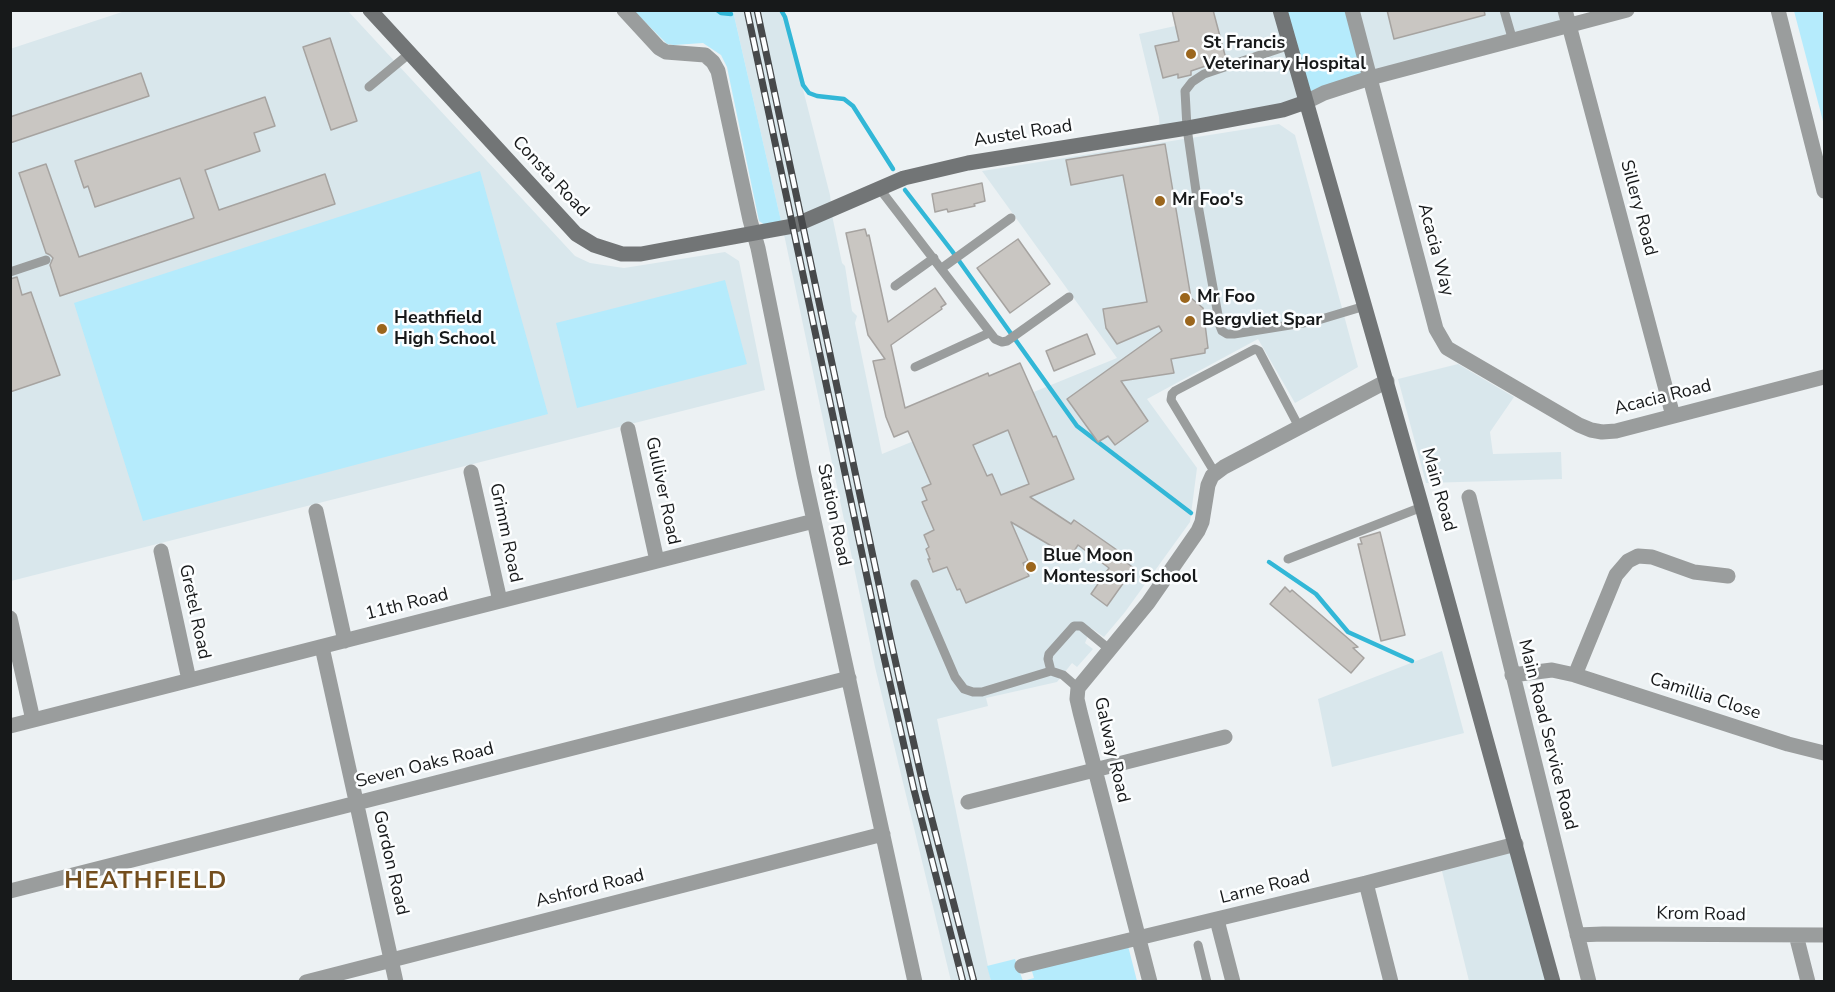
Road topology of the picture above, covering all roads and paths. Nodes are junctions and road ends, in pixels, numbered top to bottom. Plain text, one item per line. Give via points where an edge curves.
1 (370, 10) edge
2 (624, 10) edge
3 (1280, 10) edge
4 (1352, 10) edge
5 (1504, 10) edge
6 (1627, 10) edge
7 (1778, 10) edge
8 (1567, 18) edge
9 (1513, 41) junction
10 (1290, 45) junction
11 (410, 53) junction
12 (1370, 78) junction
13 (369, 87) dead end
14 (1306, 102) junction
15 (1187, 128) junction
16 (892, 183) junction
17 (1824, 191) edge
18 (1011, 218) dead end
19 (754, 234) junction
20 (934, 258) junction
21 (46, 260) dead end
22 (942, 268) junction
23 (10, 272) edge
24 (895, 286) dead end
25 (1070, 297) dead end
26 (1365, 306) junction
27 (989, 333) junction
28 (915, 367) dead end
29 (1824, 377) edge
30 (1387, 381) junction
31 (1519, 390) joint
32 (1673, 416) junction
33 (1299, 427) junction
34 (628, 429) dead end
35 (471, 472) dead end
36 (1215, 473) junction
37 (1469, 497) dead end
38 (1422, 507) junction
39 (316, 511) dead end
40 (814, 521) junction
41 (161, 551) dead end
42 (1288, 559) dead end
43 (657, 561) junction
44 (1728, 576) dead end
45 (915, 584) dead end
46 (500, 602) junction
47 (10, 618) edge
48 (345, 641) junction
49 (322, 646) junction
50 (1109, 649) junction
51 (1051, 671) junction
52 (1512, 675) junction
53 (1575, 675) junction
54 (849, 678) junction
55 (189, 680) junction
56 (1078, 688) junction
57 (33, 720) junction
58 (10, 726) edge
59 (1225, 737) dead end
60 (1824, 753) edge
61 (1095, 770) junction
62 (968, 802) dead end
63 (356, 803) junction
64 (883, 834) junction
65 (1516, 844) junction
66 (1366, 883) junction
67 (10, 891) edge
68 (1216, 920) junction
69 (1577, 935) junction
70 (1796, 935) junction
71 (1824, 935) edge
72 (1138, 937) junction
73 (1198, 945) dead end
74 (391, 960) junction
75 (1022, 966) dead end
76 (306, 981) edge
77 (396, 981) edge
78 (915, 981) edge
79 (1150, 981) edge
80 (1208, 981) edge
81 (1233, 981) edge
82 (1391, 981) edge
83 (1553, 981) edge
84 (1589, 981) edge
85 (1808, 981) edge

1 - 11 street, Consta Road
2 - 19 street, Station Road via 659,48 666,52 699,53 710,58 718,71
3 - 10 street, Main Road
4 - 12 street, Acacia Way
5 - 9 lane
6 - 8 street
7 - 17 street
8 - 9 street
8 - 32 street, Sillery Road
9 - 12 street
10 - 14 street, Main Road
10 - 15 lane via 1197,78 1185,92
11 - 13 lane
11 - 19 street, Consta Road via 576,234 594,245 622,254 641,254
12 - 14 street
12 - 31 street, Acacia Way via 1436,329 1447,348
14 - 15 street, Austel Road
14 - 26 street, Main Road
15 - 16 street, Austel Road via 980,160
15 - 26 lane via 1222,330 1234,334 1315,321
16 - 19 street, Austel Road via 802,222
16 - 20 lane
18 - 22 lane
19 - 40 street, Station Road
20 - 22 lane
20 - 24 lane
21 - 23 lane
22 - 27 lane
25 - 27 lane via 1011,338 998,341
26 - 30 street, Main Road
27 - 28 lane
29 - 32 street, Acacia Road
30 - 33 street
30 - 38 street, Main Road
31 - 32 street, Acacia Road via 1591,430 1602,432
33 - 36 street
33 - 36 lane via 1255,349 1185,385 1172,394 1171,400
34 - 43 street, Gulliver Road
35 - 46 street, Grimm Road
36 - 50 street, Galway Road via 1209,480 1198,531 1148,603
37 - 52 street, Main Road Service Road
38 - 42 lane
38 - 65 street, Main Road
39 - 48 street
40 - 43 street, 11th Road
40 - 54 street, Station Road
41 - 55 street, Gretel Road
43 - 46 street, 11th Road
44 - 53 street via 1694,572 1652,557 1638,556 1628,561 1616,574
45 - 51 lane via 955,677 964,689 982,692
46 - 48 street, 11th Road
47 - 57 street
48 - 49 street, 11th Road
49 - 55 street, 11th Road
49 - 63 street, Gordon Road
50 - 51 lane via 1081,626 1074,626 1049,654
50 - 56 street, Galway Road
51 - 56 lane via 1063,675
52 - 53 street, Camillia Close via 1552,670
52 - 69 street, Main Road Service Road
53 - 60 street, Camillia Close
54 - 63 street, Seven Oaks Road
54 - 64 street, Station Road
55 - 57 street, 11th Road
56 - 61 street, Galway Road via 1077,699
57 - 58 street, 11th Road
59 - 61 street
61 - 62 street
61 - 72 street, Galway Road
63 - 67 street, Seven Oaks Road
63 - 74 street, Gordon Road
64 - 74 street, Ashford Road
64 - 78 street, Station Road
65 - 66 street, Larne Road
65 - 83 street, Main Road
66 - 68 street, Larne Road
66 - 82 street
68 - 72 street, Larne Road
68 - 81 street
69 - 70 street, Krom Road
69 - 84 street, Main Road Service Road
70 - 71 street, Krom Road
70 - 85 street
72 - 75 street, Larne Road
72 - 79 street, Galway Road
73 - 80 lane
74 - 76 street, Ashford Road
74 - 77 street, Gordon Road

